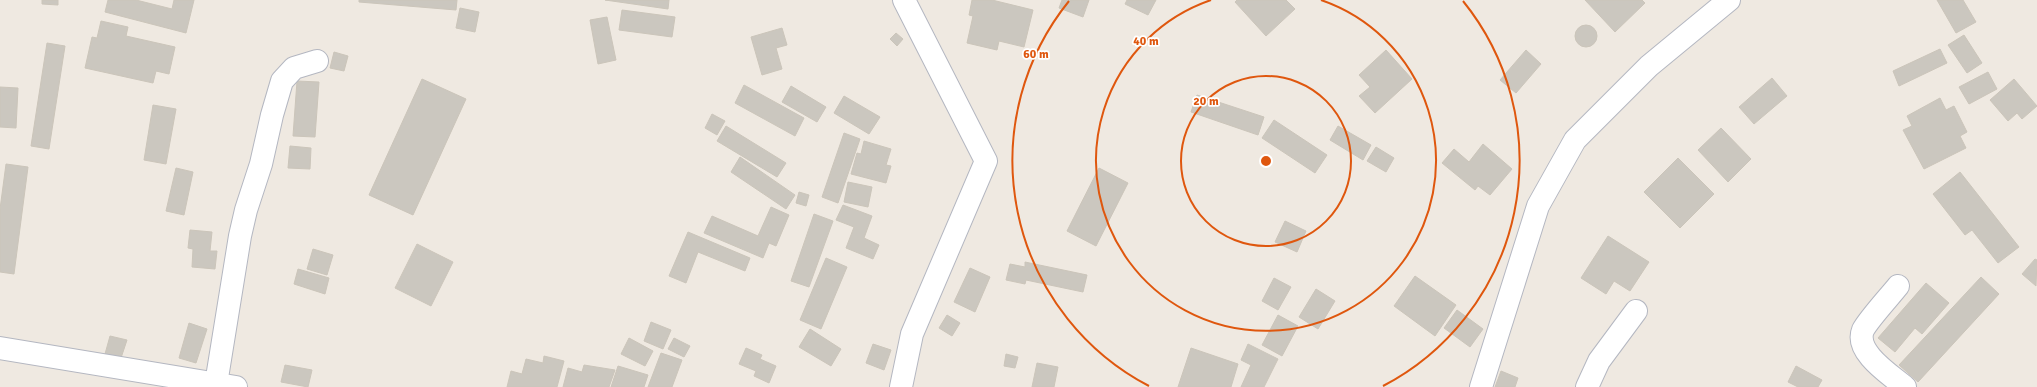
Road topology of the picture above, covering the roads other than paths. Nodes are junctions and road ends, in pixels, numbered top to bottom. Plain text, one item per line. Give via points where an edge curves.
1 (904, 0) edge
2 (1729, 0) edge
3 (317, 61) dead end
4 (1898, 286) dead end
5 (1636, 311) dead end
6 (0, 348) edge
7 (226, 385) edge
8 (901, 387) edge
9 (1481, 387) edge
10 (1587, 387) edge
11 (1905, 387) edge

1 - 8 street via 986,162 912,334
2 - 9 street via 1649,66 1575,140 1538,206
3 - 7 street via 294,68 282,81 272,115 240,236
4 - 11 street via 1863,330 1862,345 1871,358
5 - 10 street via 1599,361
6 - 7 street

